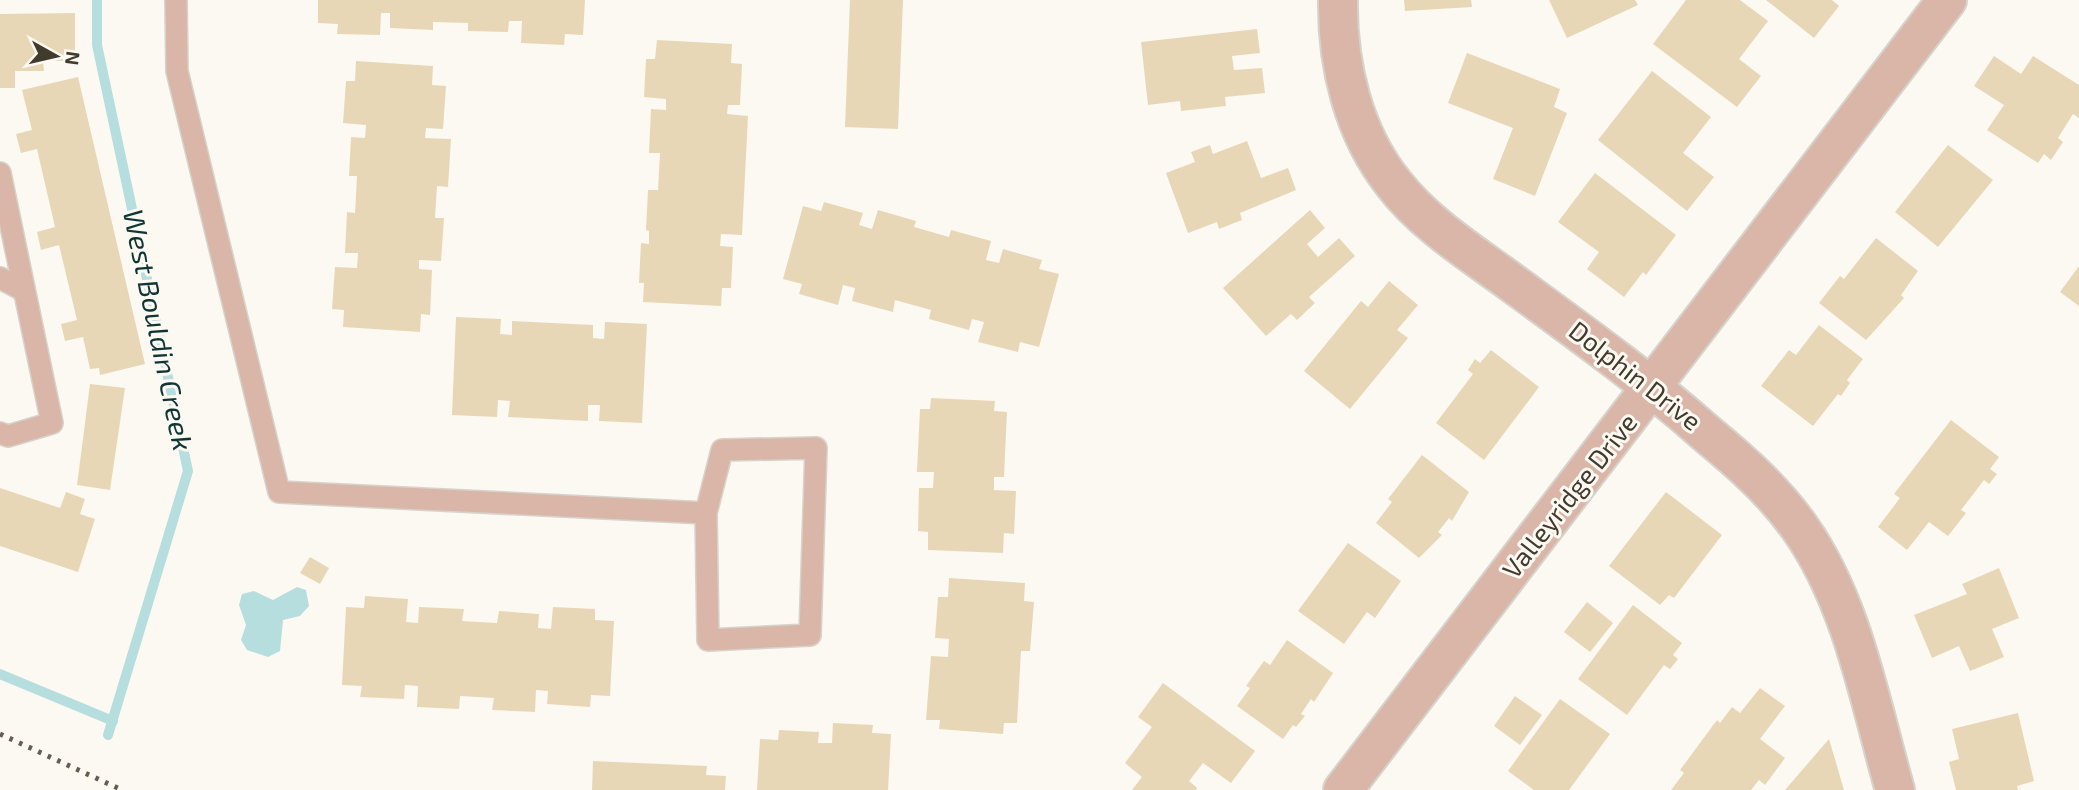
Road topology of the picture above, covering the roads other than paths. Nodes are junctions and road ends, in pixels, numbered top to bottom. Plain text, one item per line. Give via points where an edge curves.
1 (176, 0) edge
2 (1338, 0) edge
3 (1947, 0) edge
4 (0, 173) edge
5 (0, 278) edge
6 (23, 290) junction
7 (1654, 387) junction
8 (0, 433) edge
9 (706, 513) junction
10 (1343, 790) edge
11 (1895, 790) edge

1 - 9 lane via 177,71 279,492
2 - 7 street, Dolphin Drive via 1347,88 1366,138 1393,183 1430,223
3 - 7 street, Valleyridge Drive
4 - 6 lane
5 - 6 lane
6 - 8 lane via 52,423 8,436
7 - 10 street, Valleyridge Drive
7 - 11 street, Dolphin Drive via 1757,477 1800,528 1829,581 1854,648
9 - 9 lane via 708,640 810,635 816,447 722,450

